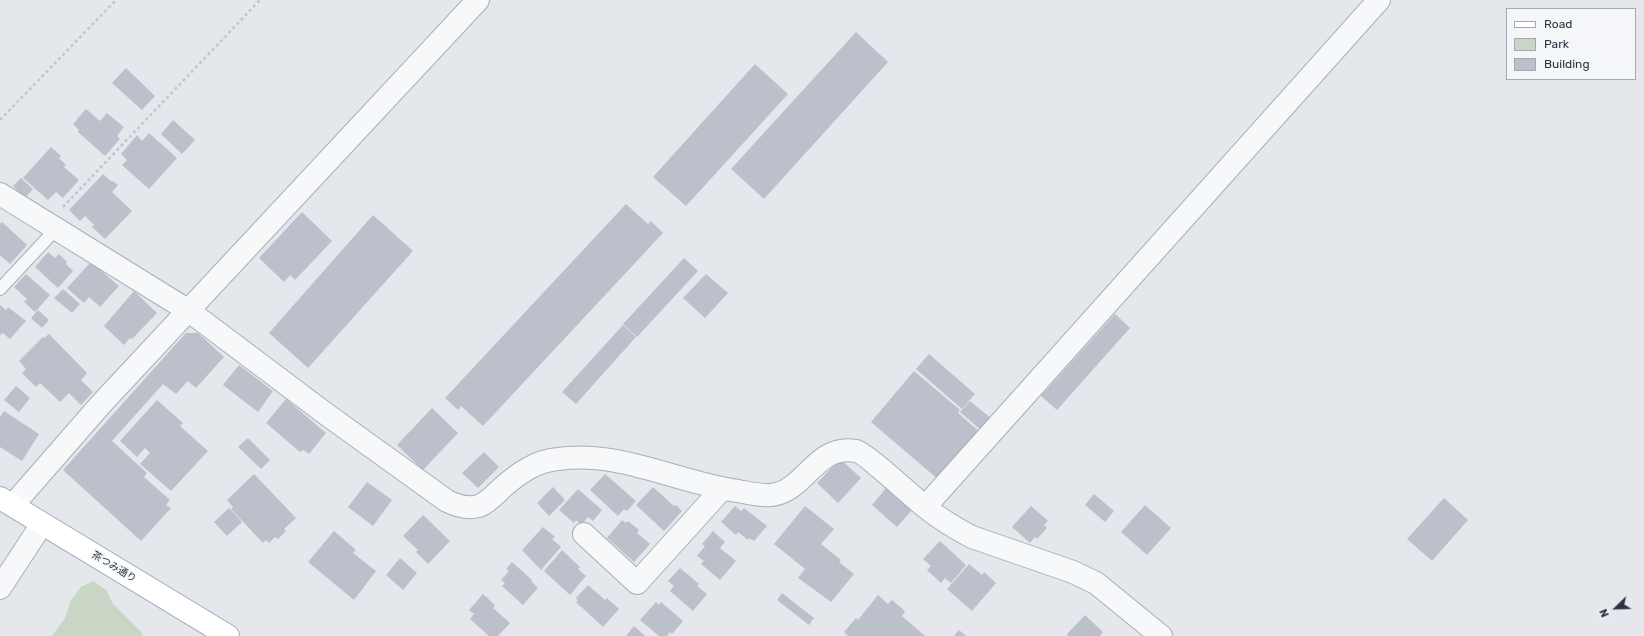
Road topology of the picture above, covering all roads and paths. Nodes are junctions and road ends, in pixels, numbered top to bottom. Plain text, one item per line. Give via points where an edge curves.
1 (116, 0) edge
2 (260, 0) edge
3 (478, 0) edge
4 (1379, 0) edge
5 (0, 120) edge
6 (0, 194) edge
7 (53, 225) junction
8 (0, 289) edge
9 (189, 311) junction
10 (722, 489) junction
11 (6, 502) edge
12 (925, 507) junction
13 (42, 524) junction
14 (584, 534) dead end
15 (0, 588) edge
16 (228, 636) edge
17 (1161, 636) edge

1 - 5 path
2 - 7 path
3 - 9 street
4 - 12 street
6 - 7 street
7 - 8 lane
7 - 9 street
9 - 10 street via 326,414 447,501 461,507 478,506 487,502 518,474 540,462 559,458 599,458
9 - 11 street
10 - 12 street via 772,495 779,493 786,490 828,454 843,449 858,451
10 - 14 street via 637,583
11 - 13 main road, 茶つみ通り
12 - 17 street via 972,537 1073,572 1096,583
13 - 15 street
13 - 16 main road, 茶つみ通り

